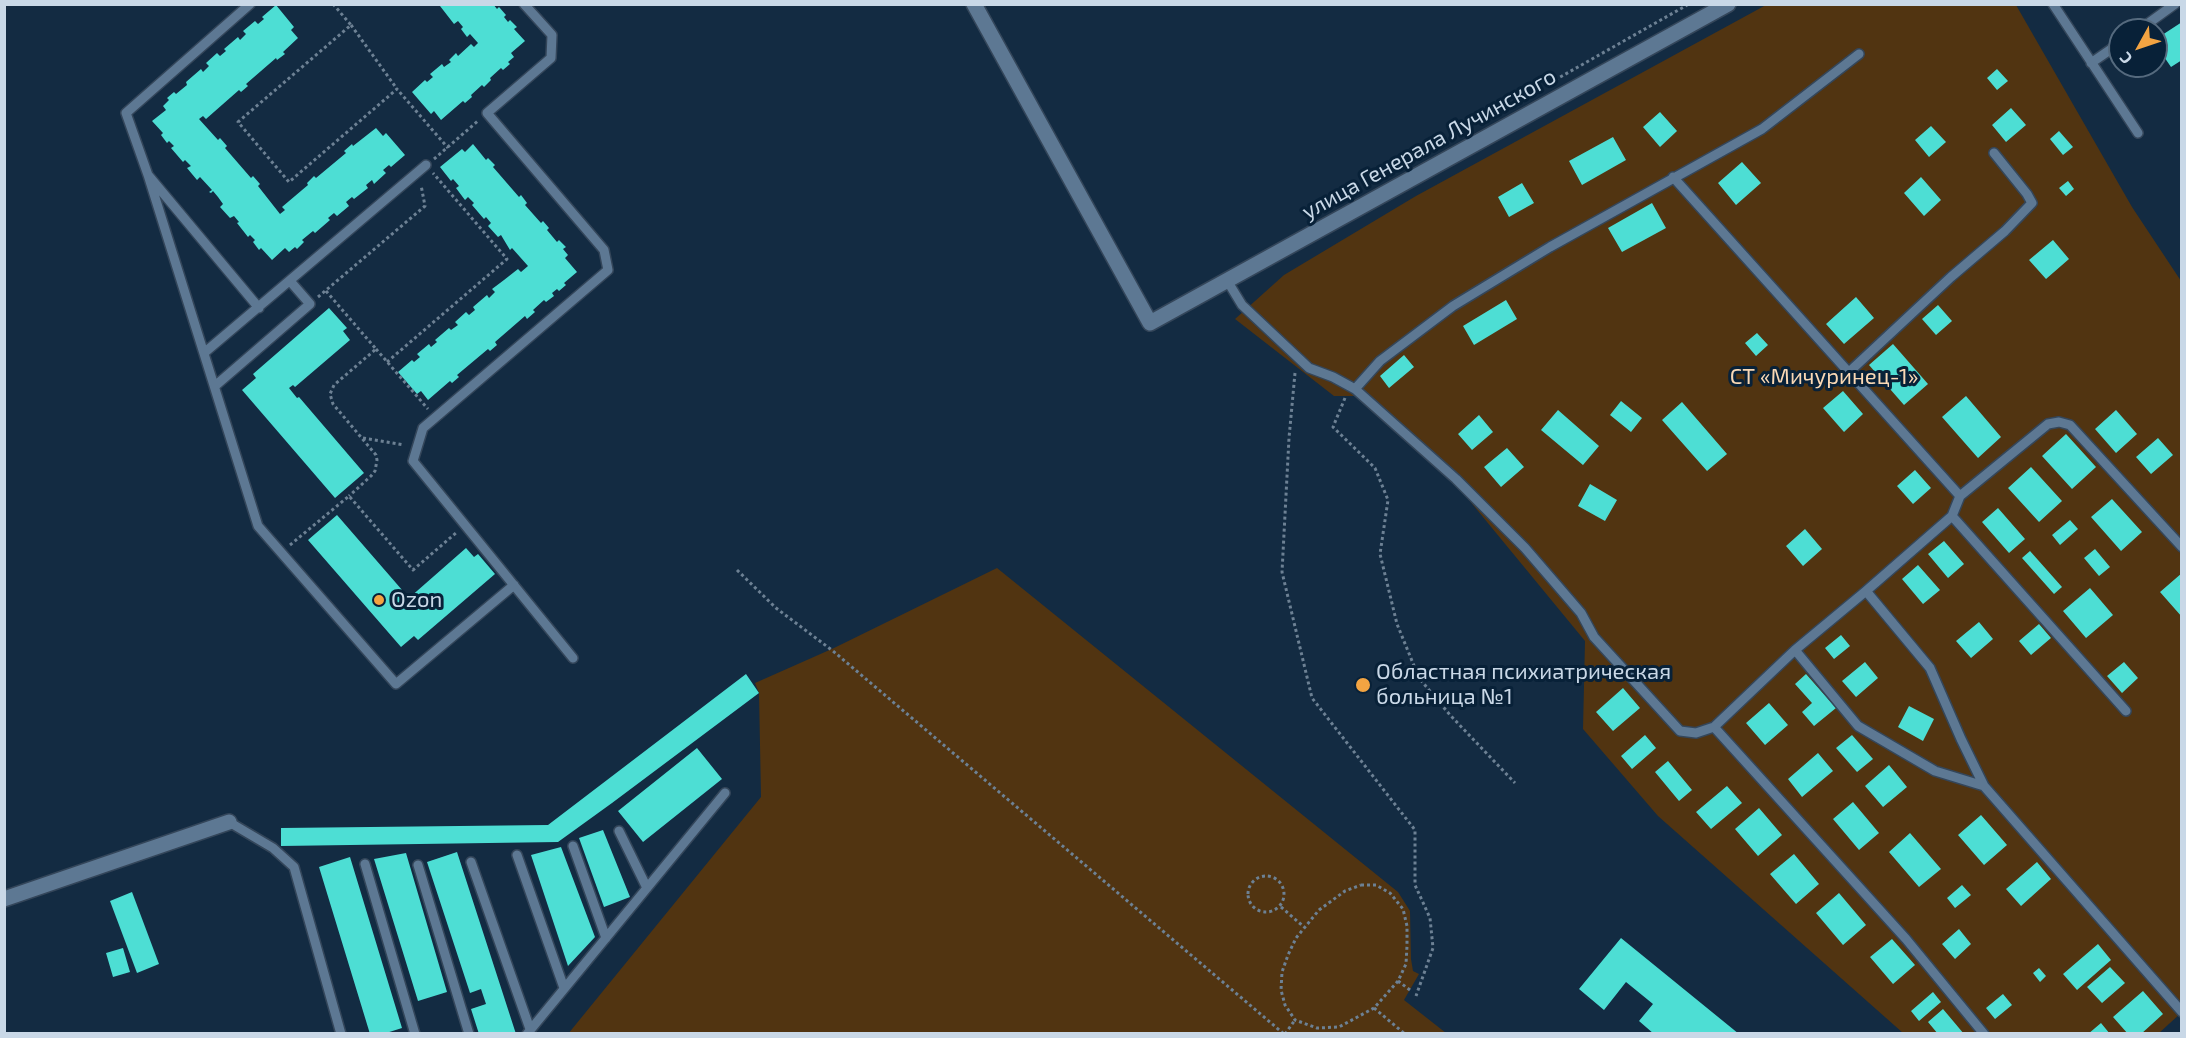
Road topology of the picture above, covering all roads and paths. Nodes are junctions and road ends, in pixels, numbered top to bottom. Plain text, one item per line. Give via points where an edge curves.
1 (250, 4) edge
2 (333, 4) edge
3 (525, 4) edge
4 (974, 4) edge
5 (1689, 4) edge
6 (1728, 4) edge
7 (2053, 4) edge
8 (2175, 4) edge
9 (2156, 18) edge
10 (351, 25) junction
11 (2108, 51) edge
12 (1859, 54) dead end
13 (2091, 63) junction
14 (1552, 81) dead end
15 (397, 89) junction
16 (487, 113) junction
17 (2138, 133) dead end
18 (448, 148) junction
19 (1994, 153) dead end
20 (422, 168) junction
21 (148, 176) junction
22 (1673, 177) junction
23 (290, 281) junction
24 (1228, 282) junction
25 (326, 291) junction
26 (310, 304) junction
27 (259, 308) junction
28 (376, 349) junction
29 (204, 353) junction
30 (1297, 357) junction
31 (387, 362) junction
32 (1848, 373) junction
33 (215, 386) junction
34 (1355, 388) junction
35 (435, 418) junction
36 (362, 438) junction
37 (417, 447) junction
38 (349, 496) junction
39 (1960, 496) junction
40 (1952, 516) junction
41 (465, 525) junction
42 (2181, 547) edge
43 (282, 553) junction
44 (737, 570) dead end
45 (514, 585) junction
46 (1866, 591) junction
47 (1796, 650) junction
48 (573, 658) dead end
49 (2126, 711) dead end
50 (1714, 727) junction
51 (1515, 783) dead end
52 (1984, 786) junction
53 (725, 793) dead end
54 (229, 822) joint
55 (619, 831) dead end
56 (573, 846) dead end
57 (517, 855) dead end
58 (471, 862) dead end
59 (365, 864) dead end
60 (418, 865) dead end
61 (647, 888) junction
62 (4, 899) edge
63 (1281, 907) junction
64 (1304, 927) junction
65 (606, 938) junction
66 (1398, 981) junction
67 (564, 988) junction
68 (1410, 990) dead end
69 (1416, 996) dead end
70 (1374, 1008) junction
71 (2181, 1012) edge
72 (1295, 1020) junction
73 (529, 1031) edge
74 (342, 1034) edge
75 (415, 1034) edge
76 (469, 1034) edge
77 (1284, 1034) edge
78 (1406, 1034) edge
79 (1984, 1034) edge

1 - 21 lane via 126,113
2 - 10 path
3 - 16 lane via 552,35 551,58
4 - 24 street, улица Генерала Лучинского via 1150,323
5 - 14 path
6 - 24 street, улица Генерала Лучинского
7 - 13 lane
8 - 9 lane
10 - 15 path
10 - 15 path via 238,122 290,182
11 - 13 lane
12 - 22 lane via 1762,129
13 - 17 lane
15 - 18 path
16 - 18 path
16 - 35 lane via 604,250 608,270
18 - 20 path
19 - 32 lane via 2032,203
20 - 23 lane
20 - 25 path via 425,206
20 - 31 path via 507,259
21 - 27 lane
21 - 29 lane
22 - 32 lane
22 - 34 lane via 1453,306 1380,361
23 - 26 lane
23 - 27 lane
24 - 30 lane via 1242,305
25 - 26 path
25 - 28 path
26 - 33 lane
27 - 29 lane
28 - 31 path
28 - 36 path via 334,385 330,394 333,404
29 - 33 lane
30 - 34 lane via 1309,368
30 - 69 path via 1282,572 1312,698 1415,830 1415,885 1430,918 1433,948
31 - 35 path
32 - 39 lane
33 - 43 lane via 258,526
34 - 50 lane via 1525,548 1581,613 1594,637 1680,731 1696,733
34 - 51 path via 1345,397 1333,426 1375,468 1388,500 1380,554 1397,624 1419,678
35 - 37 lane via 423,428
36 - 37 path
36 - 38 path via 376,455 377,465 372,476
37 - 41 lane via 413,461
38 - 41 path via 413,570
38 - 43 path
39 - 40 lane
39 - 42 lane via 2048,424 2059,422 2070,425
40 - 46 lane
40 - 49 lane
41 - 45 lane
43 - 45 lane via 396,684
44 - 77 path via 776,609 833,651
45 - 48 lane
46 - 47 lane
46 - 52 lane via 1930,668
47 - 50 lane
47 - 52 lane via 1858,726 1935,771
50 - 79 lane via 1906,939
52 - 71 lane
53 - 61 lane
54 - 62 street
54 - 74 lane via 273,848 294,867
55 - 61 lane
56 - 65 lane
57 - 67 lane
58 - 73 lane
59 - 75 lane
60 - 76 lane
61 - 65 lane
63 - 63 path via 1271,912 1260,911 1253,906 1249,887 1266,875 1274,878 1283,888
63 - 64 path
64 - 66 path via 1331,900 1361,885 1376,885 1390,893 1402,909 1407,926 1406,964
64 - 72 path via 1282,972 1285,1005
65 - 67 lane
66 - 68 path
66 - 70 path
67 - 73 lane
70 - 72 path via 1339,1028 1317,1028
70 - 78 path
72 - 77 path

